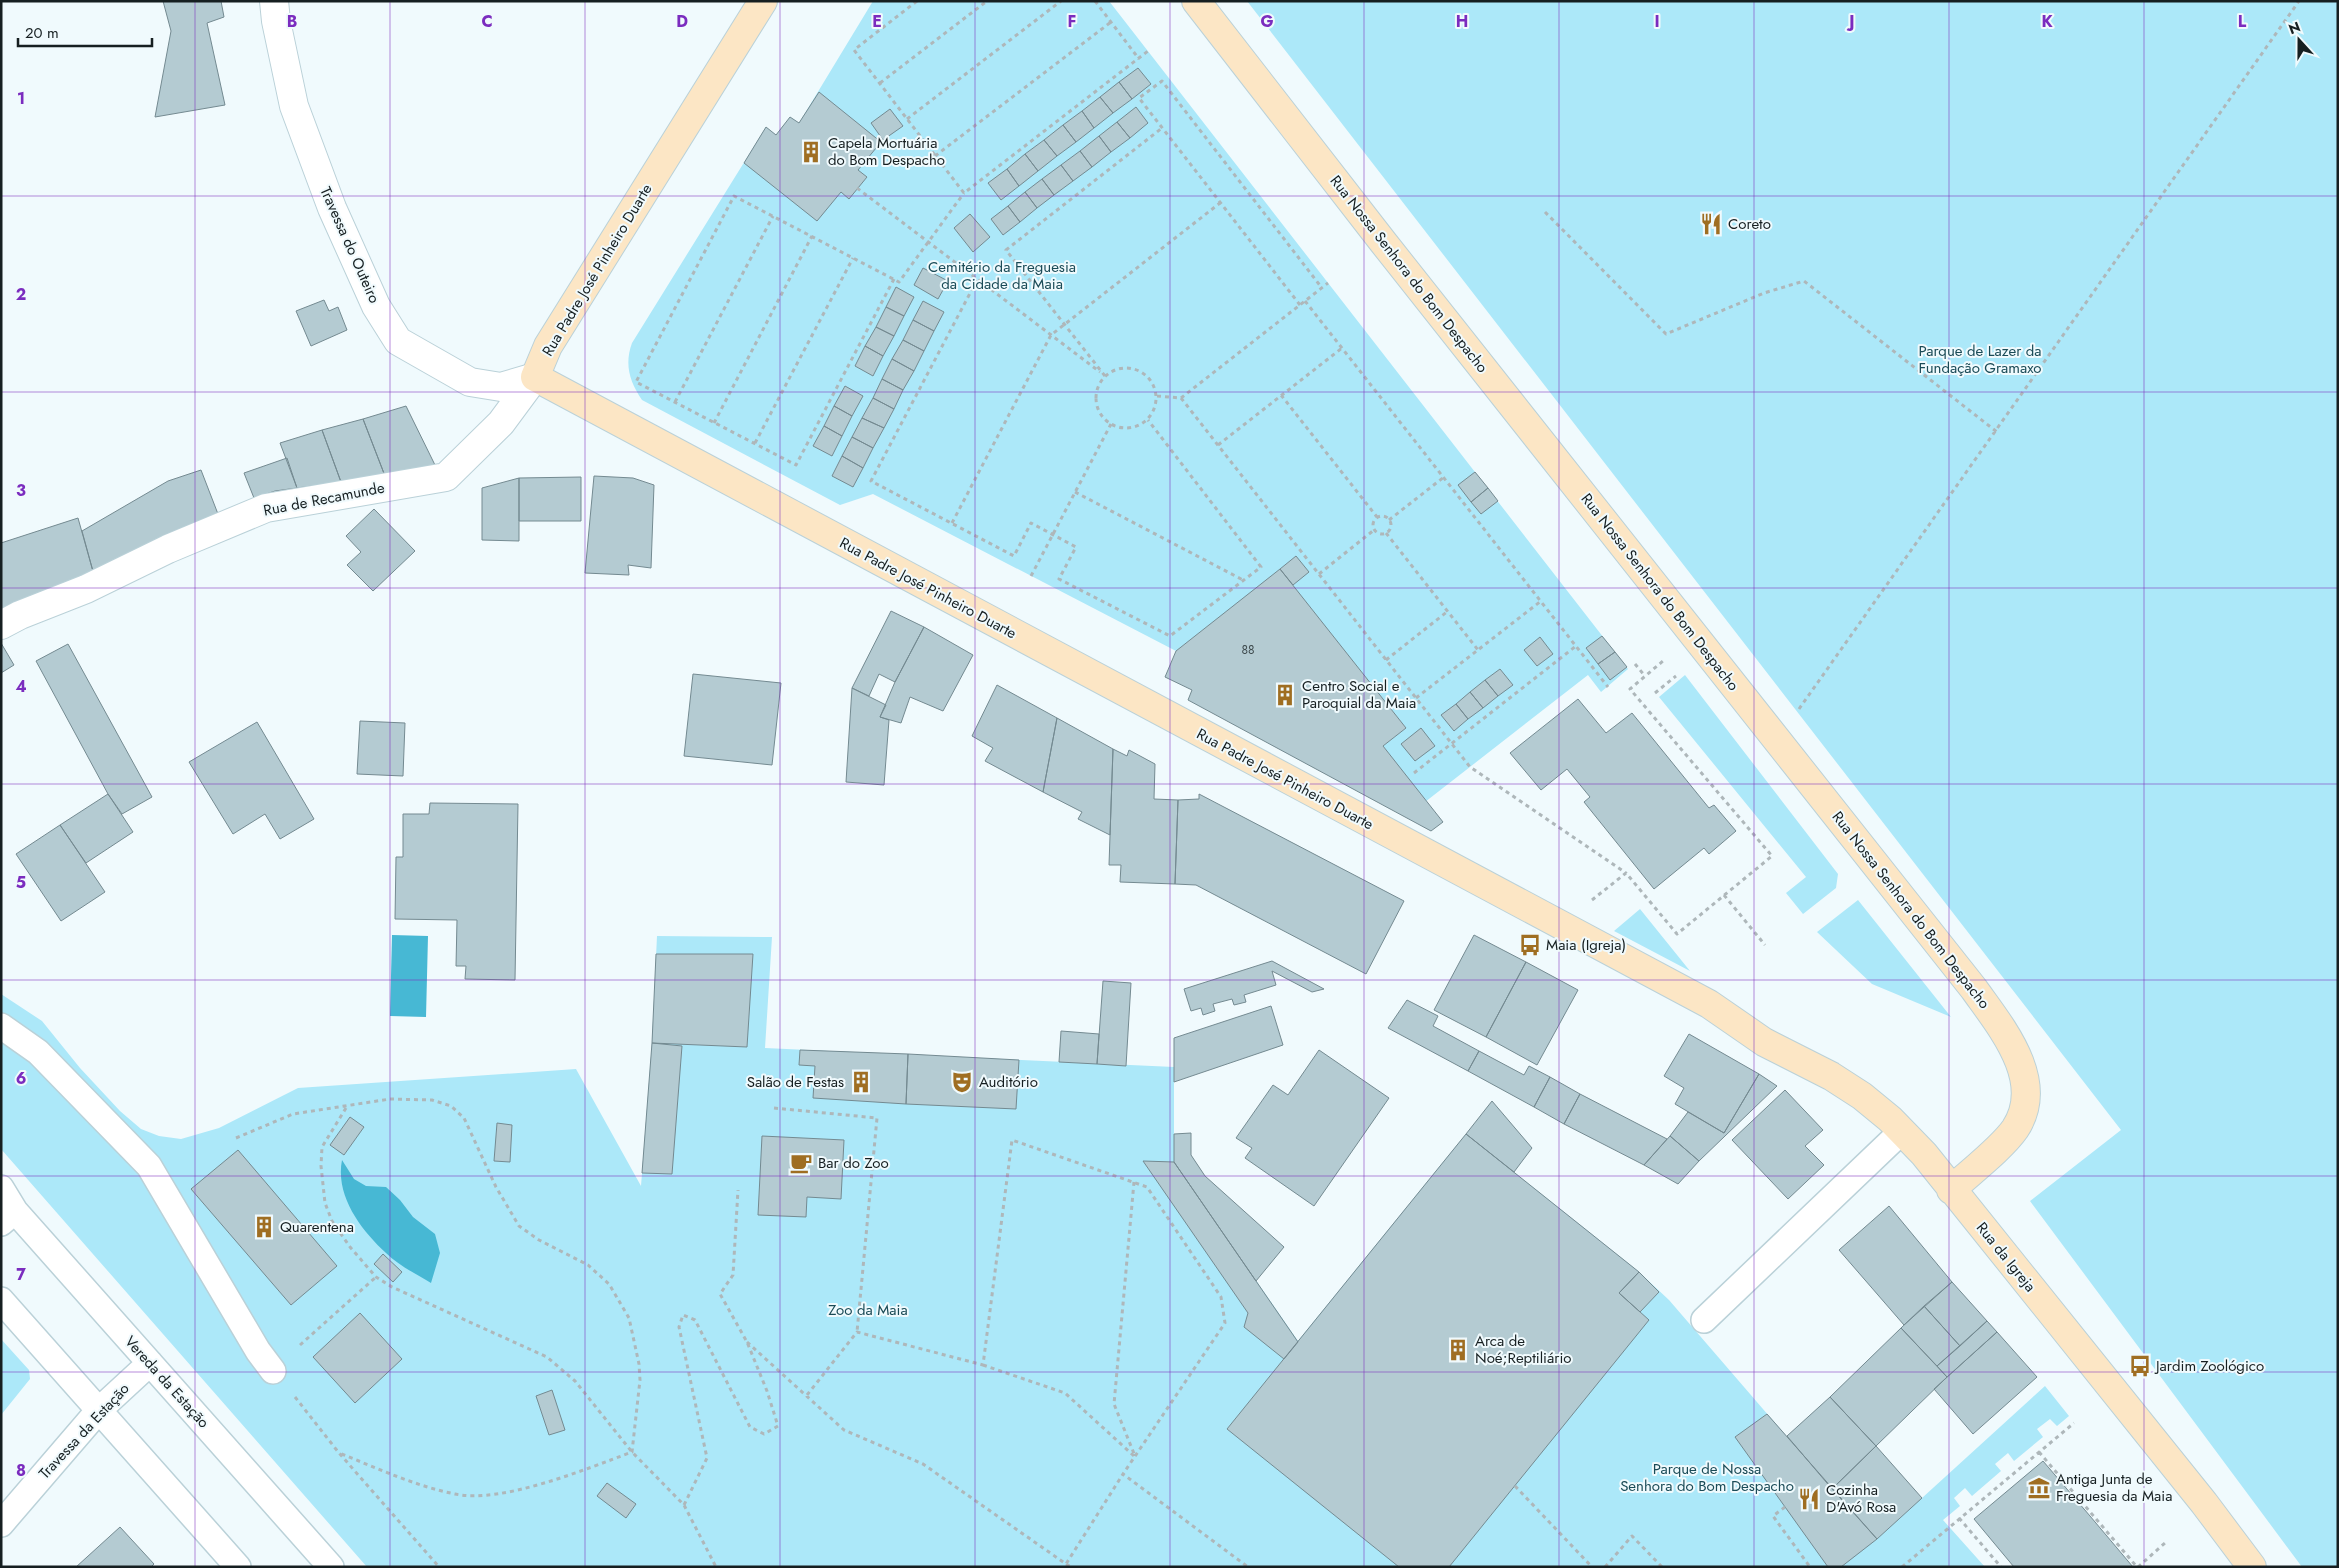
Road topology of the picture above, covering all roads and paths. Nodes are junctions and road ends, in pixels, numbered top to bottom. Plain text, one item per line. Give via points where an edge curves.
1 (274, 1) edge
2 (763, 1) edge
3 (917, 1) edge
4 (988, 1) edge
5 (1061, 1) edge
6 (1095, 1) edge
7 (1196, 1) edge
8 (2299, 1) edge
9 (1111, 22) junction
10 (1148, 51) dead end
11 (1139, 59) junction
12 (880, 83) junction
13 (907, 119) junction
14 (1162, 128) junction
15 (935, 156) junction
16 (857, 188) dead end
17 (964, 193) junction
18 (1220, 203) junction
19 (1545, 212) dead end
20 (773, 216) junction
21 (812, 236) junction
22 (928, 242) junction
23 (853, 258) junction
24 (894, 279) junction
25 (978, 280) junction
26 (1328, 283) dead end
27 (1322, 288) junction
28 (1305, 301) junction
29 (1300, 305) junction
30 (1064, 324) junction
31 (1051, 335) junction
32 (1342, 348) junction
33 (1105, 376) junction
34 (535, 377) junction
35 (1281, 395) junction
36 (1157, 396) junction
37 (1181, 398) junction
38 (675, 402) junction
39 (1148, 420) junction
40 (714, 423) junction
41 (1111, 424) junction
42 (1997, 432) junction
43 (755, 444) junction
44 (1218, 445) junction
45 (1444, 477) junction
46 (1075, 492) junction
47 (1377, 517) junction
48 (1389, 520) junction
49 (952, 523) junction
50 (1374, 530) junction
51 (1386, 532) junction
52 (1054, 534) junction
53 (1319, 574) junction
54 (1031, 576) dead end
55 (1243, 580) junction
56 (1541, 601) junction
57 (1448, 611) junction
58 (1, 625) edge
59 (1576, 646) junction
60 (1478, 650) junction
61 (1386, 660) junction
62 (1663, 660) dead end
63 (1635, 664) dead end
64 (1645, 676) junction
65 (1676, 676) dead end
66 (1608, 686) dead end
67 (1656, 693) dead end
68 (1416, 698) junction
69 (1798, 711) dead end
70 (1452, 743) junction
71 (1414, 773) dead end
72 (1626, 873) junction
73 (1607, 889) dead end
74 (1724, 895) junction
75 (1765, 945) dead end
76 (1709, 1004) joint
77 (1, 1026) edge
78 (346, 1107) junction
79 (774, 1108) dead end
80 (1902, 1131) junction
81 (236, 1138) dead end
82 (1134, 1182) junction
83 (1, 1188) edge
84 (738, 1190) dead end
85 (1951, 1190) junction
86 (8, 1217) edge
87 (376, 1277) junction
88 (1, 1300) edge
89 (1704, 1320) dead end
90 (857, 1332) junction
91 (747, 1342) junction
92 (150, 1363) junction
93 (983, 1365) junction
94 (273, 1371) junction
95 (807, 1395) junction
96 (99, 1410) junction
97 (2074, 1423) dead end
98 (632, 1452) junction
99 (2039, 1452) junction
100 (339, 1453) junction
101 (1135, 1457) junction
102 (1123, 1474) junction
103 (1515, 1486) dead end
104 (684, 1505) junction
105 (1785, 1507) dead end
106 (1959, 1518) junction
107 (1, 1524) edge
108 (2166, 1542) dead end
109 (1066, 1564) junction
110 (238, 1567) edge
111 (331, 1567) edge
112 (439, 1567) edge
113 (716, 1567) edge
114 (1071, 1567) edge
115 (1248, 1567) edge
116 (1592, 1567) edge
117 (1605, 1567) edge
118 (1662, 1567) edge
119 (1810, 1567) edge
120 (1902, 1567) edge
121 (2001, 1567) edge
122 (2137, 1567) edge
123 (2252, 1567) edge

1 - 34 street, Travessa do Outeiro via 294,106 332,208 376,306 398,341 470,382 501,387
2 - 34 main road, Rua Padre José Pinheiro Duarte via 548,346
3 - 12 path via 854,50
4 - 12 path
5 - 13 path
6 - 9 path
7 - 85 main road, Rua Nossa Senhora do Bom Despacho via 2000,1025 2020,1062 2026,1100 2023,1114 2014,1130
8 - 42 path
9 - 11 path
9 - 15 path
10 - 11 path
11 - 17 path
12 - 13 path
13 - 15 path
14 - 18 path
14 - 27 path via 1139,98 1162,81
14 - 30 path via 1006,250
15 - 17 path
16 - 22 path
17 - 22 path
18 - 29 path
18 - 30 path
19 - 42 path via 1666,334 1764,293 1804,281
20 - 21 path
20 - 38 path
20 - 38 path via 734,196 729,204 636,382
21 - 23 path
21 - 40 path
22 - 24 path via 899,282
22 - 25 path
23 - 24 path
23 - 43 path
24 - 43 path via 796,465
25 - 31 path
25 - 49 path via 871,481
26 - 27 path
27 - 28 path
28 - 29 path
28 - 32 path
29 - 37 path
30 - 31 path
30 - 33 path
31 - 33 path
31 - 49 path
32 - 35 path
32 - 45 path
33 - 36 path via 1123,367 1137,369 1153,382
33 - 41 path via 1098,388 1096,401 1100,414
34 - 58 street, Rua de Recamunde via 501,423 446,477 266,508
34 - 76 main road, Rua Padre José Pinheiro Duarte
35 - 44 path
35 - 47 path
36 - 37 path
36 - 39 path
37 - 44 path
38 - 40 path
39 - 41 path via 1129,429
39 - 55 path via 1261,567
40 - 43 path
41 - 46 path
42 - 69 path
44 - 53 path
45 - 48 path
45 - 56 path
46 - 52 path
46 - 55 path
47 - 48 path via 1384,516
47 - 50 path via 1373,523
48 - 51 path via 1391,527
49 - 52 path via 1014,556 1031,523
50 - 51 path via 1380,534
50 - 53 path
51 - 57 path
52 - 54 path
52 - 55 path via 1076,547 1059,579 1170,636
53 - 61 path
56 - 59 path
56 - 60 path
57 - 60 path
57 - 61 path
59 - 66 path
59 - 70 path
60 - 68 path
61 - 68 path
62 - 64 path
63 - 64 path
64 - 74 path via 1630,688 1772,856
65 - 67 path
68 - 70 path
70 - 71 path
70 - 72 path via 1470,767
72 - 73 path
72 - 74 path via 1677,934
74 - 75 path
76 - 80 main road, Rua da Igreja via 1764,1042 1831,1076 1862,1096
77 - 94 lane via 38,1052 149,1166
78 - 81 path via 293,1114
78 - 87 path via 322,1147 325,1203 336,1227
78 - 98 path via 390,1099 432,1100 451,1106 464,1118 496,1187 519,1226 588,1266 609,1284 629,1318 639,1364
79 - 90 path via 877,1118
80 - 85 main road, Rua da Igreja
80 - 89 lane
82 - 93 path via 1012,1140
82 - 101 path via 1114,1404
82 - 101 path via 1147,1187 1221,1297 1225,1323
83 - 86 lane, Vereda da Estação
84 - 91 path via 734,1275 720,1294
85 - 123 main road, Rua da Igreja
86 - 92 lane, Vereda da Estação
87 - 94 path
87 - 98 path via 548,1357 575,1381
88 - 96 lane
90 - 93 path
90 - 95 path
91 - 95 path
91 - 104 path via 778,1426 764,1434 750,1427 695,1320 683,1315 678,1327 707,1458
92 - 96 lane, Travessa da Estação
92 - 111 lane, Vereda da Estação
93 - 101 path via 1065,1393
94 - 100 path
95 - 109 path via 844,1430 923,1464
96 - 107 lane, Travessa da Estação
96 - 110 lane
97 - 99 path
98 - 100 path via 495,1495 456,1495
98 - 104 path
99 - 106 path
99 - 122 path
100 - 112 path
101 - 102 path
102 - 109 path
102 - 115 path
103 - 116 path
104 - 113 path
105 - 119 path via 1773,1516
106 - 120 path
106 - 121 path
108 - 122 path
109 - 114 path
117 - 118 path via 1632,1536

